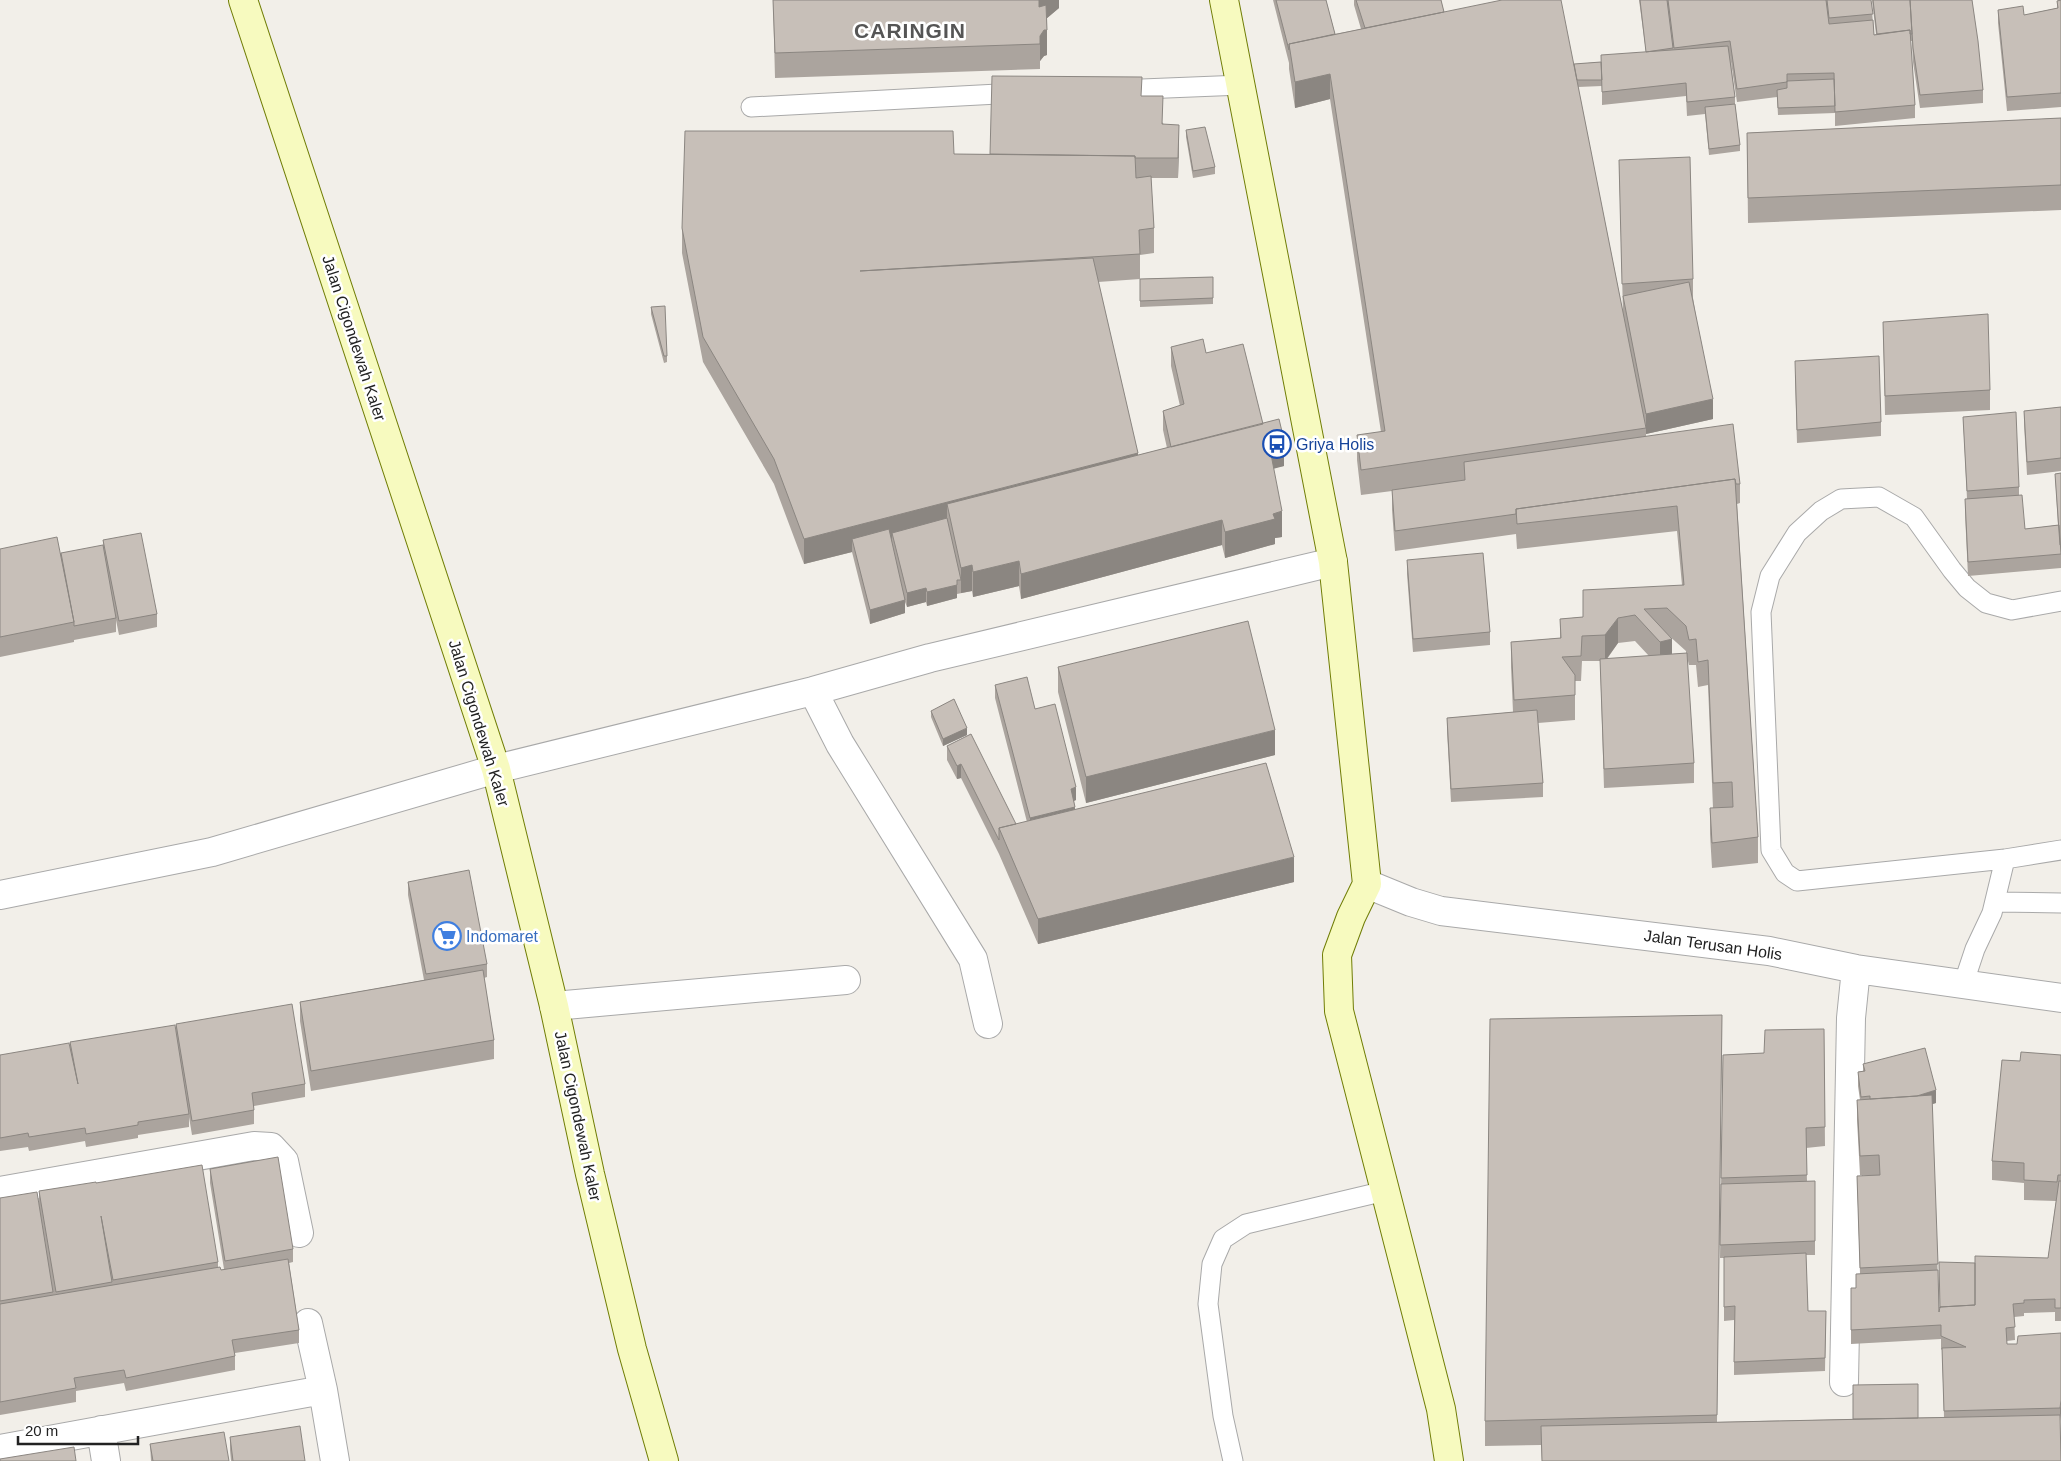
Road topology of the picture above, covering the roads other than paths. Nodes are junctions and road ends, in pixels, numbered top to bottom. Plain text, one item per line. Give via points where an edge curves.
1 (243, 0) edge
2 (1224, 0) edge
3 (1242, 85) junction
4 (1096, 90) edge
5 (1038, 93) edge
6 (751, 107) dead end
7 (1333, 562) junction
8 (2061, 600) edge
9 (813, 691) junction
10 (496, 768) junction
11 (2061, 850) edge
12 (2006, 859) junction
13 (1367, 884) junction
14 (0, 894) edge
15 (1996, 902) junction
16 (2061, 903) edge
17 (1856, 969) junction
18 (846, 980) dead end
19 (1963, 985) junction
20 (2061, 998) edge
21 (554, 1006) junction
22 (988, 1024) dead end
23 (0, 1191) edge
24 (1385, 1192) junction
25 (299, 1233) dead end
26 (308, 1323) dead end
27 (1844, 1382) dead end
28 (323, 1390) junction
29 (101, 1430) junction
30 (0, 1449) edge
31 (106, 1461) edge
32 (335, 1461) edge
33 (664, 1461) edge
34 (1233, 1461) edge
35 (1449, 1461) edge

1 - 10 main road, Jalan Cigondewah Kaler
2 - 3 main road
3 - 4 lane
3 - 7 main road
5 - 6 lane
7 - 9 street via 930,658
7 - 13 main road
8 - 12 lane via 2012,610 1986,602 1967,588 1914,517 1879,497 1841,499 1821,511 1797,533 1766,586 1761,612 1770,850 1785,873 1797,881
9 - 10 street
9 - 22 street via 840,744 973,960
10 - 14 street via 212,852
10 - 21 main road, Jalan Cigondewah Kaler
11 - 12 lane
12 - 15 lane
13 - 17 street, Jalan Terusan Holis via 1441,911 1769,951
13 - 24 main road via 1337,955 1339,1011
15 - 16 lane
15 - 19 lane
17 - 19 street, Jalan Terusan Holis
17 - 27 street via 1852,1018
18 - 21 street
19 - 20 street, Jalan Terusan Holis
21 - 33 main road, Jalan Cigondewah Kaler via 632,1349
23 - 25 street via 254,1146 271,1147 284,1161
24 - 34 lane via 1246,1224 1223,1239 1212,1264 1208,1304 1223,1416
24 - 35 main road via 1441,1409
26 - 28 street
28 - 29 street
28 - 32 street
29 - 30 street
29 - 31 street

